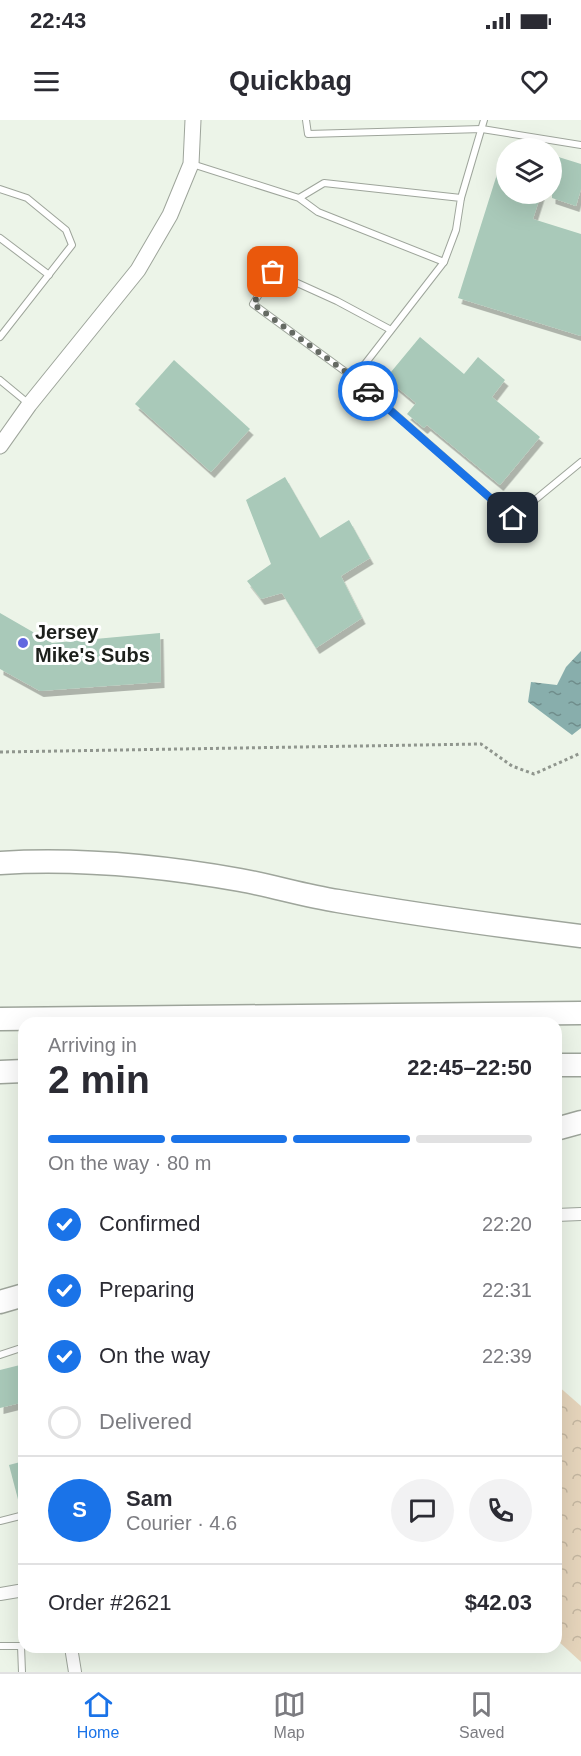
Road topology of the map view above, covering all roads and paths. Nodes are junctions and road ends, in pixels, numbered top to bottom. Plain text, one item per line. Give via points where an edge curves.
1 (193, 120) edge
2 (306, 120) edge
3 (484, 120) edge
4 (482, 129) junction
5 (581, 145) edge
6 (191, 164) junction
7 (0, 189) edge
8 (299, 198) junction
9 (461, 198) junction
10 (0, 238) edge
11 (444, 262) junction
12 (49, 275) junction
13 (391, 330) junction
14 (0, 337) edge
15 (354, 378) junction
16 (0, 380) edge
17 (29, 405) junction
18 (0, 446) edge
19 (581, 462) edge
20 (0, 752) edge
21 (581, 753) edge
22 (0, 863) edge
23 (581, 936) edge
24 (581, 1013) edge
25 (194, 1017) edge
26 (0, 1019) edge
27 (18, 1019) edge
28 (562, 1065) edge
29 (581, 1065) edge
30 (18, 1071) edge
31 (0, 1072) edge
32 (581, 1122) edge
33 (562, 1127) edge
34 (581, 1214) edge
35 (562, 1215) edge
36 (18, 1296) edge
37 (0, 1302) edge
38 (18, 1349) edge
39 (0, 1355) edge
40 (18, 1516) edge
41 (0, 1521) edge
42 (18, 1591) edge
43 (0, 1594) edge
44 (0, 1646) edge
45 (18, 1646) edge
46 (22, 1653) edge
47 (72, 1653) edge
48 (22, 1672) edge
49 (75, 1672) edge

1 - 6 street
2 - 4 lane via 308,134
3 - 4 lane
4 - 5 lane
4 - 9 lane
6 - 8 lane
6 - 17 street via 170,215 138,270
7 - 12 lane via 27,198 66,230 72,245
8 - 9 lane via 324,183
8 - 11 lane via 318,212
9 - 11 lane via 456,230
10 - 12 lane
11 - 13 lane
12 - 14 lane
13 - 15 lane
13 - 15 lane via 273,272 253,304
15 - 19 lane via 513,518
16 - 17 lane
17 - 18 street
20 - 21 path via 481,744 512,766 534,774
22 - 23 highway via 93,862 175,870 336,901
24 - 25 highway
26 - 27 highway
28 - 29 highway
30 - 31 highway
32 - 33 highway
34 - 35 street
36 - 37 highway
38 - 39 lane
40 - 41 lane
42 - 43 street
44 - 45 lane
46 - 48 lane
47 - 49 street

